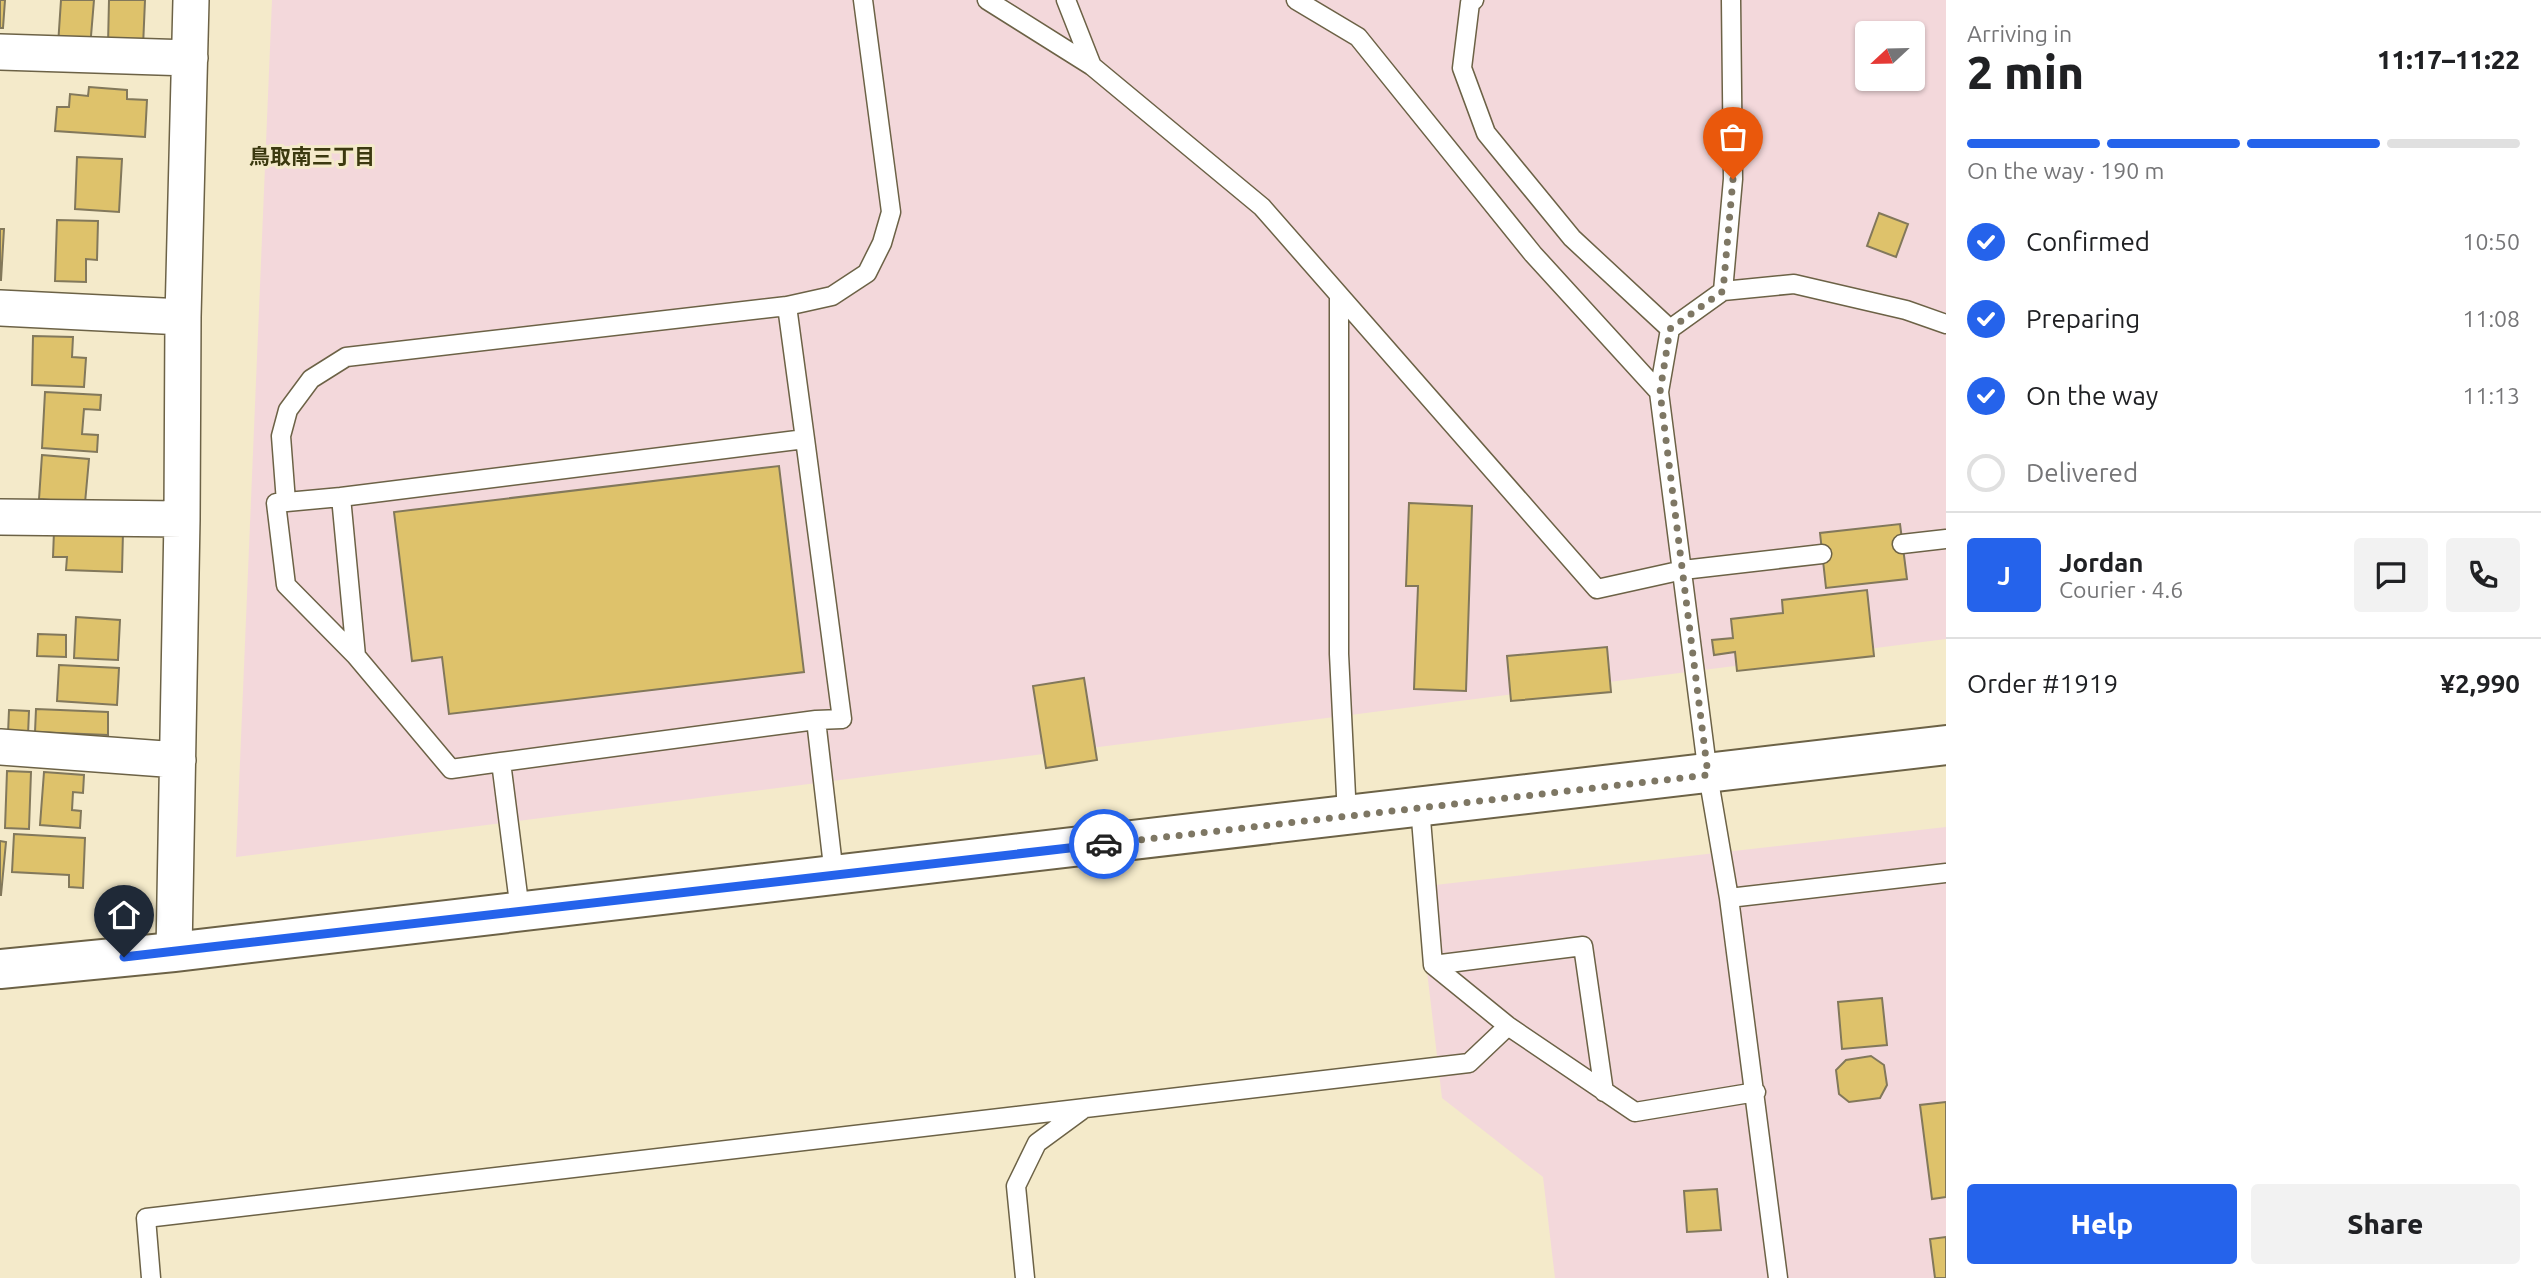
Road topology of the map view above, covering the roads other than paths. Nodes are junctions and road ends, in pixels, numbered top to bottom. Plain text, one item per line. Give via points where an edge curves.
1 (191, 0) edge
2 (863, 0) edge
3 (987, 0) edge
4 (1066, 0) edge
5 (1296, 0) edge
6 (1474, 0) edge
7 (1731, 0) edge
8 (0, 52) edge
9 (190, 58) junction
10 (1092, 66) junction
11 (1723, 291) junction
12 (1339, 295) junction
13 (787, 306) junction
14 (0, 308) edge
15 (183, 317) junction
16 (1946, 324) edge
17 (1670, 329) junction
18 (1660, 392) junction
19 (805, 439) junction
20 (341, 497) junction
21 (286, 502) junction
22 (0, 517) edge
23 (182, 519) junction
24 (1946, 539) edge
25 (1902, 544) dead end
26 (1822, 554) dead end
27 (1683, 570) junction
28 (356, 656) junction
29 (816, 720) junction
30 (1946, 745) edge
31 (0, 747) edge
32 (178, 760) junction
33 (501, 762) junction
34 (1708, 775) junction
35 (1420, 807) junction
36 (1347, 816) junction
37 (1946, 873) edge
38 (834, 875) junction
39 (1729, 898) junction
40 (520, 911) junction
41 (174, 952) junction
42 (1433, 965) junction
43 (0, 969) edge
44 (1508, 1026) junction
45 (1604, 1092) junction
46 (1756, 1092) junction
47 (1085, 1108) junction
48 (151, 1278) edge
49 (1025, 1278) edge
50 (1778, 1278) edge

1 - 9 street
2 - 13 lane via 891,212 867,273 832,296
3 - 10 lane
4 - 10 lane
5 - 18 lane via 1358,37 1533,254
6 - 17 lane via 1462,68 1486,133 1572,238
7 - 11 lane via 1733,179
8 - 9 street
9 - 15 street
10 - 12 lane via 1262,207
11 - 16 lane via 1794,284
11 - 17 lane
12 - 27 lane via 1597,589
12 - 36 lane via 1339,654
13 - 19 lane
13 - 21 lane via 346,357 311,379 288,410 281,436
14 - 15 street
15 - 23 street
17 - 18 lane
18 - 27 lane
19 - 20 lane
19 - 29 lane via 842,719
20 - 21 lane
20 - 28 lane
21 - 28 lane via 276,503 286,585
22 - 23 street
23 - 32 street
24 - 25 lane
26 - 27 lane
27 - 34 lane
28 - 33 lane via 451,769
29 - 33 lane
29 - 38 lane
30 - 34 main road
31 - 32 street
32 - 41 street
33 - 40 lane
34 - 35 main road
34 - 39 lane
35 - 36 main road
35 - 42 lane
36 - 38 main road
37 - 39 lane
38 - 40 main road
39 - 46 lane
40 - 41 main road
41 - 43 main road
42 - 44 lane
42 - 45 lane via 1583,946
44 - 45 lane
44 - 47 lane via 1469,1063
45 - 46 lane via 1635,1112
46 - 50 lane
47 - 48 lane via 146,1217
47 - 49 lane via 1037,1143 1016,1186

